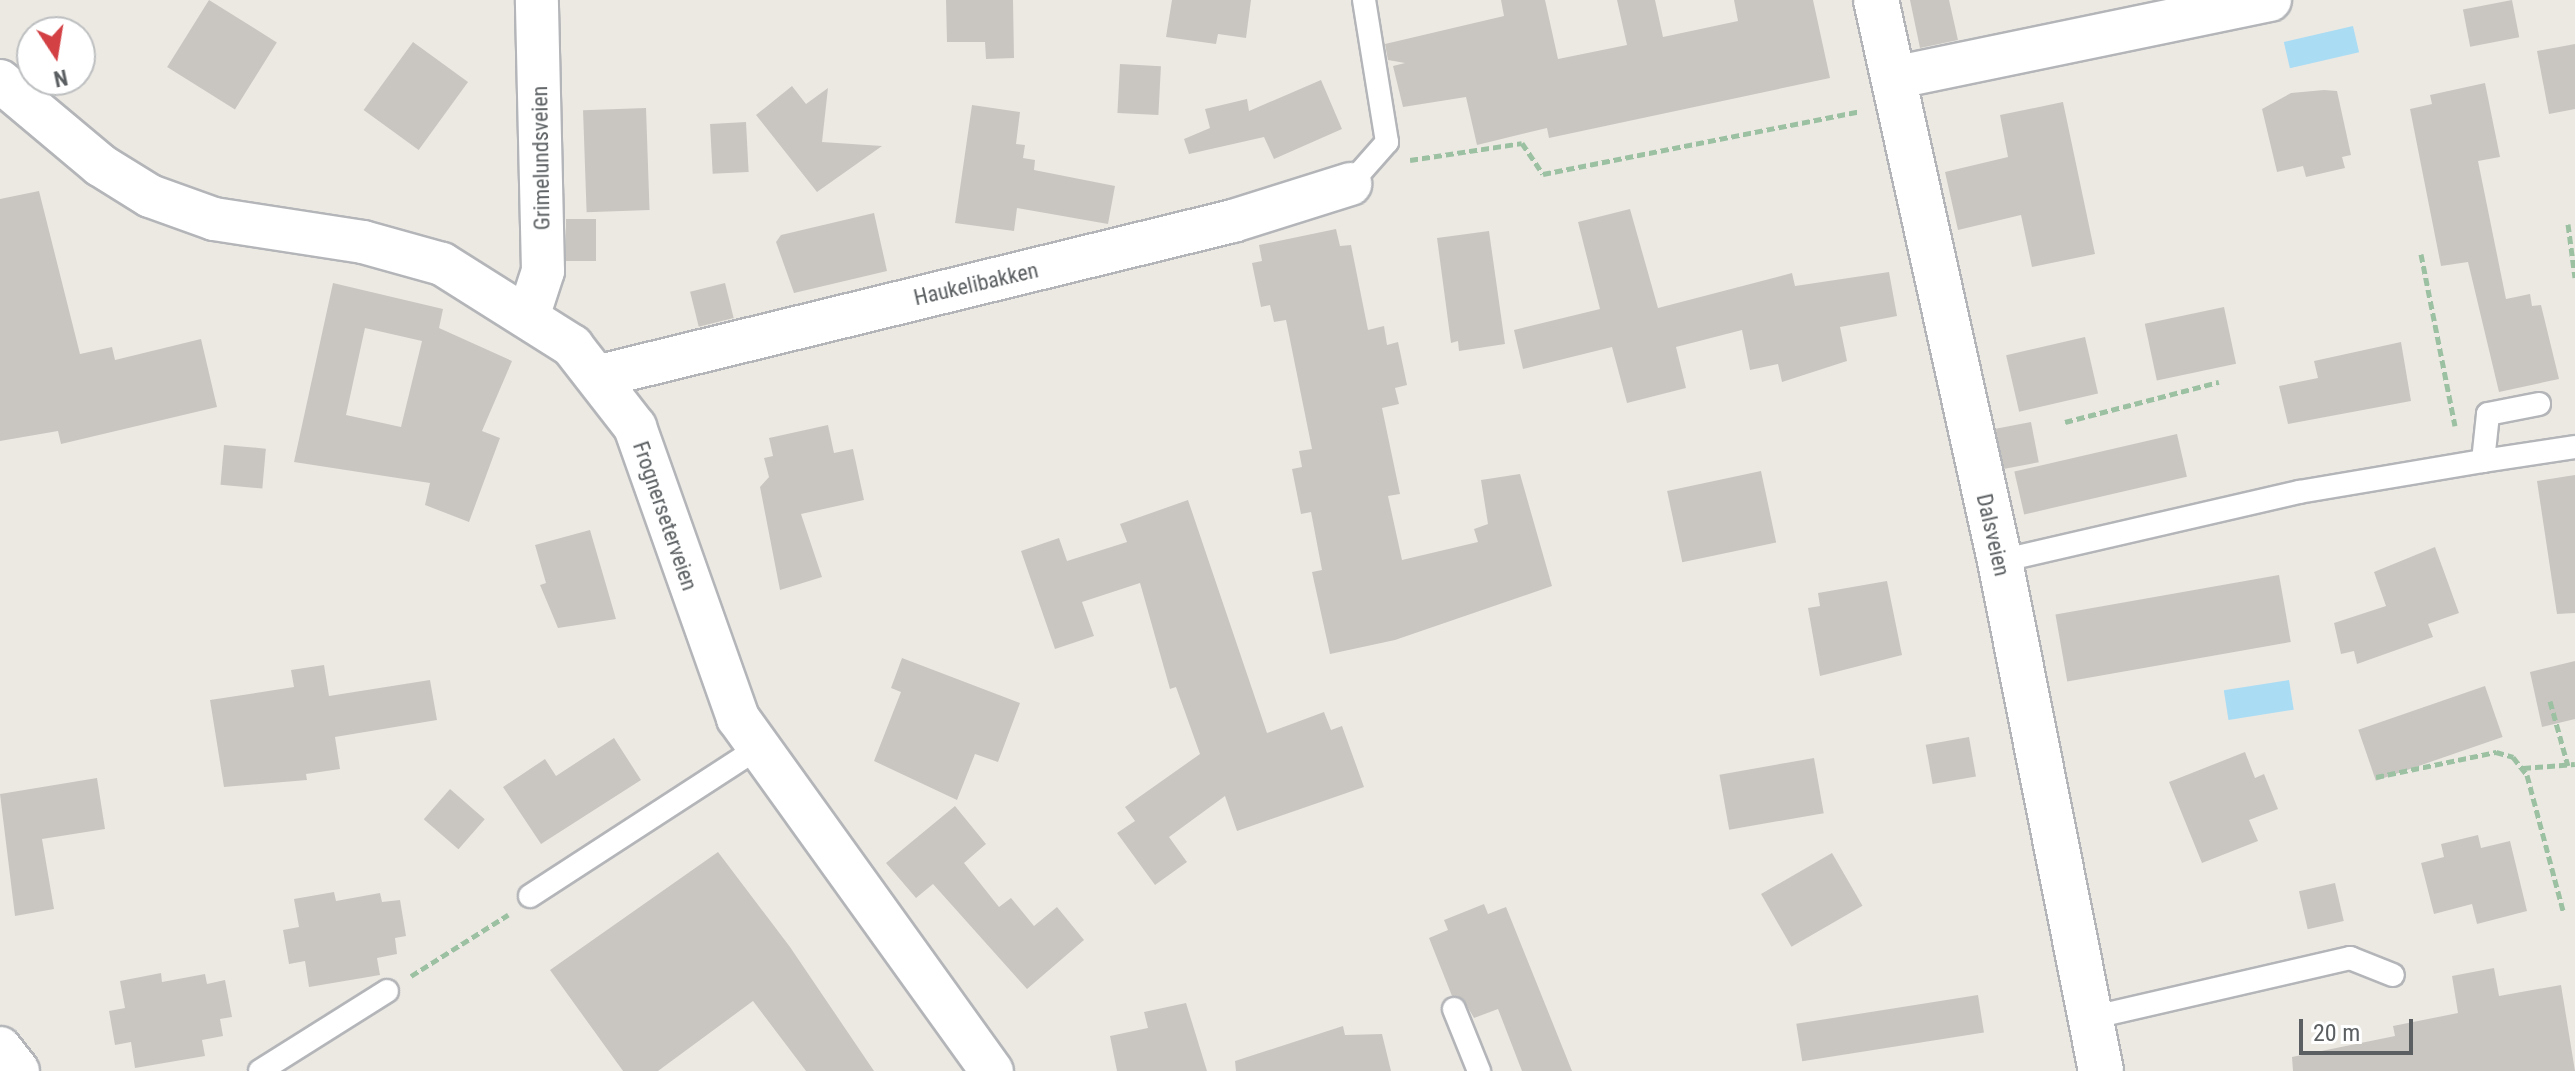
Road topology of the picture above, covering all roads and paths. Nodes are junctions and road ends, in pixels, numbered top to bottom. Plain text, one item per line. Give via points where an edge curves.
1 (537, 0) edge
2 (1364, 0) edge
3 (1876, 0) edge
4 (2270, 0) edge
5 (0, 81) edge
6 (1884, 93) junction
7 (1360, 175) junction
8 (2568, 224) dead end
9 (2421, 254) dead end
10 (2575, 278) edge
11 (529, 314) junction
12 (600, 376) junction
13 (2219, 382) dead end
14 (2539, 404) dead end
15 (2065, 422) dead end
16 (2575, 447) edge
17 (2472, 462) junction
18 (2000, 561) junction
19 (2550, 701) dead end
20 (756, 749) junction
21 (2571, 765) edge
22 (2522, 767) junction
23 (2376, 777) dead end
24 (530, 896) joint
25 (2563, 910) dead end
26 (2393, 975) dead end
27 (387, 991) joint
28 (1454, 1009) dead end
29 (2090, 1018) junction
30 (0, 1048) edge
31 (18, 1071) edge
32 (260, 1071) edge
33 (992, 1071) edge
34 (1479, 1071) edge
35 (2101, 1071) edge

1 - 11 street, Grimelundsveien via 543,271
2 - 7 lane via 1387,142
3 - 6 street, Dalsveien
4 - 6 street
5 - 11 street, Frognerseterveien via 100,165 150,196 214,219 407,252 442,264
6 - 7 path via 1543,174 1522,143
6 - 18 street, Dalsveien
7 - 12 street, Haukelibakken via 1233,221
8 - 10 path
9 - 17 path
11 - 12 street, Frognerseterveien
12 - 20 street, Frognerseterveien via 650,461 709,649
13 - 15 path
14 - 17 lane via 2488,414
16 - 17 lane
17 - 18 lane via 2299,492
18 - 29 street, Dalsveien
19 - 21 path
20 - 24 lane
20 - 33 street, Frognerseterveien
21 - 22 path
22 - 23 path via 2496,752
22 - 25 path
24 - 27 path
26 - 29 lane via 2350,958
27 - 32 lane
28 - 34 lane
29 - 35 street, Dalsveien
30 - 31 street

